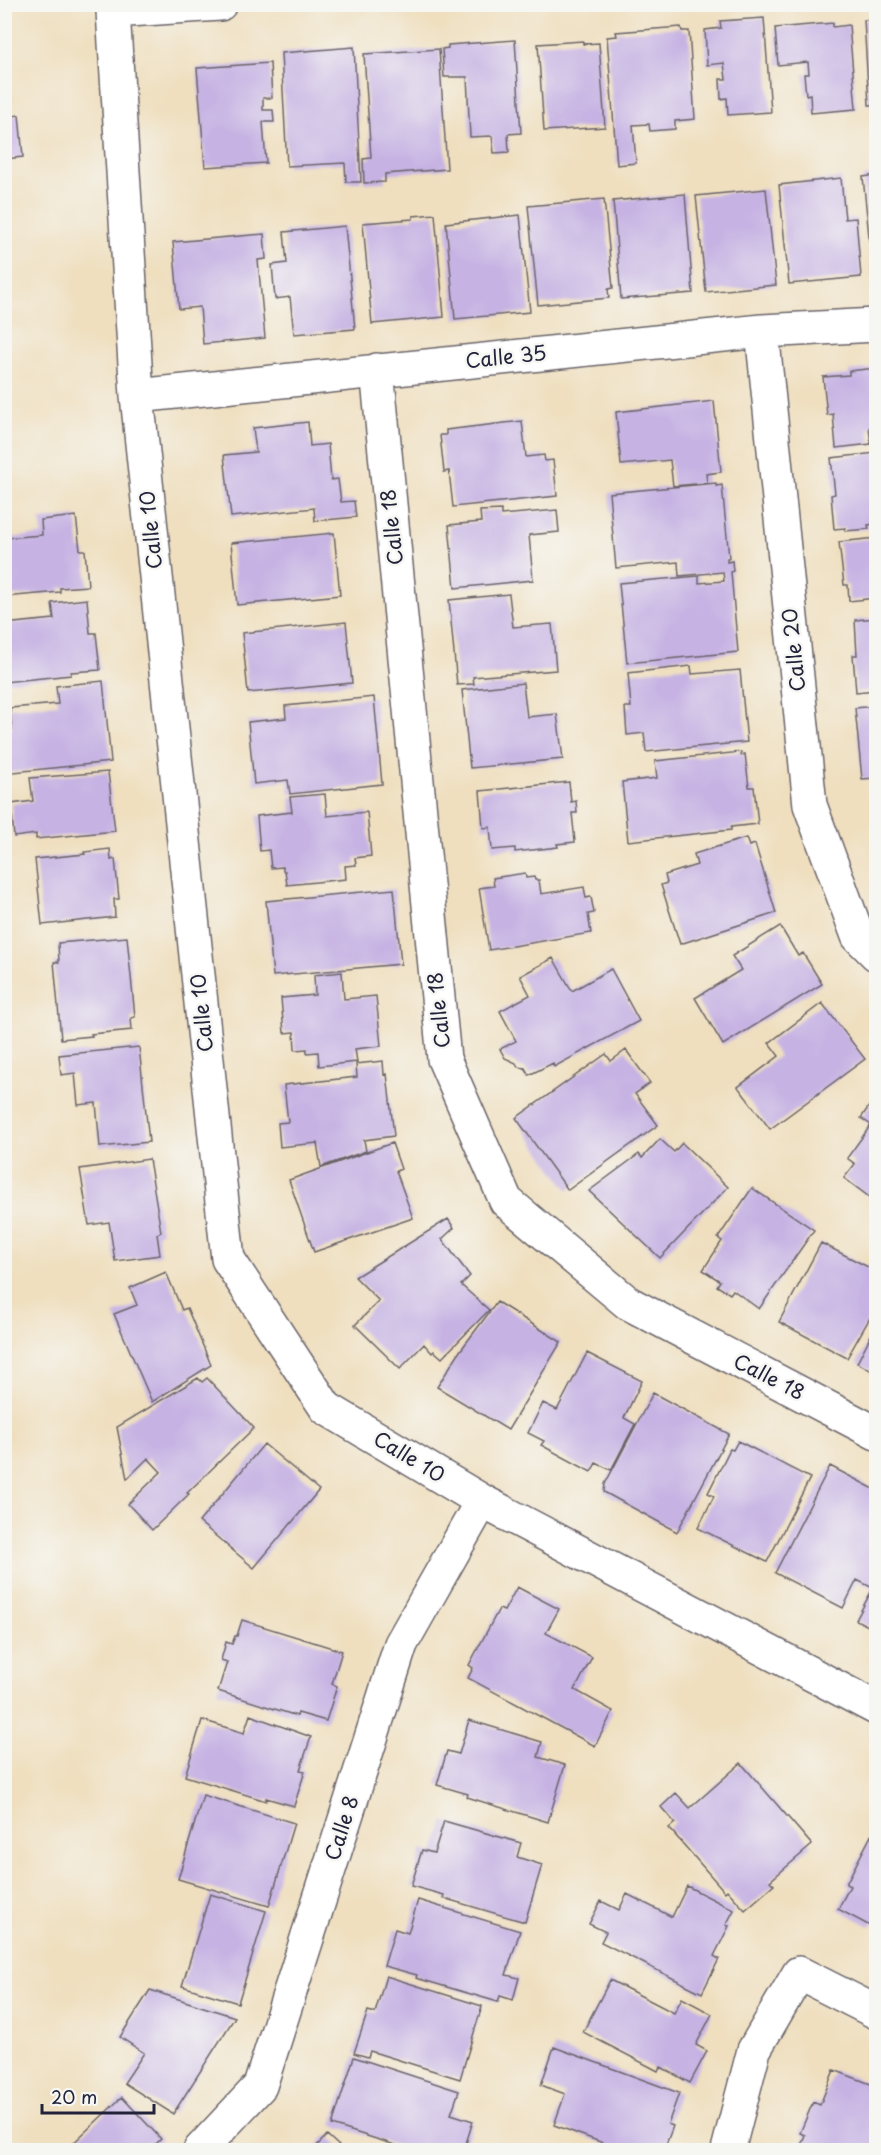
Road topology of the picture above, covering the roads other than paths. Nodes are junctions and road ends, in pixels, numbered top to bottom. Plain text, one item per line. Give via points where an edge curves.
1 (220, 4) edge
2 (876, 325) edge
3 (762, 331) junction
4 (377, 370) junction
5 (137, 396) junction
6 (876, 954) edge
7 (876, 1433) edge
8 (482, 1501) junction
9 (876, 1707) edge
10 (876, 2012) edge
11 (200, 2151) edge
12 (728, 2151) edge

1 - 5 street, Calle 10 via 113,11
2 - 3 street, Calle 35
3 - 4 street, Calle 35
3 - 6 street, Calle 20 via 810,805 858,936
4 - 5 street, Calle 35
4 - 7 street, Calle 18 via 444,1059 506,1201 628,1303
5 - 8 street, Calle 10 via 228,1259 326,1408
8 - 9 street, Calle 10
8 - 11 street, Calle 8 via 401,1644 260,2086
10 - 12 street via 800,1973 754,2050

